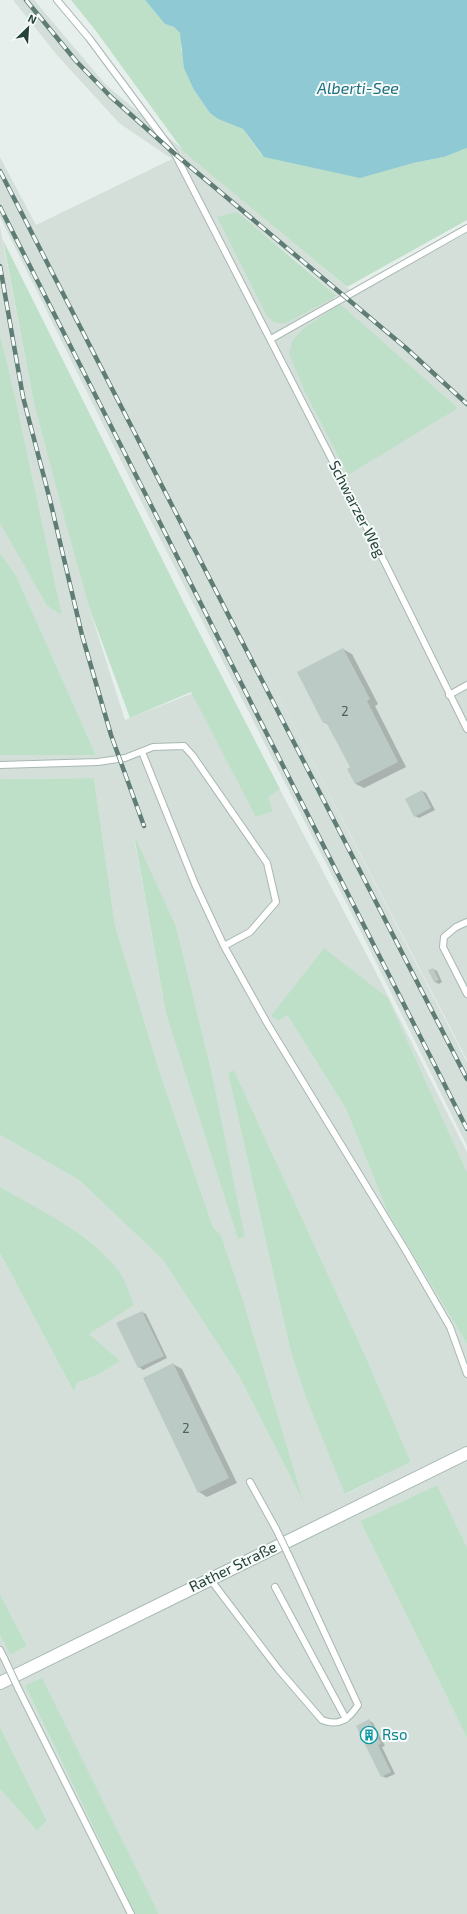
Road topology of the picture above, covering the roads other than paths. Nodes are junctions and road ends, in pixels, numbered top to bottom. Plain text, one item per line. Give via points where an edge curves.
1 (57, 0) edge
2 (467, 228) edge
3 (271, 339) junction
4 (467, 685) edge
5 (449, 695) junction
6 (467, 729) edge
7 (142, 752) junction
8 (0, 765) edge
9 (467, 922) edge
10 (224, 946) junction
11 (467, 994) edge
12 (467, 1374) edge
13 (467, 1453) edge
14 (250, 1482) dead end
15 (210, 1579) junction
16 (274, 1586) dead end
17 (0, 1650) edge
18 (0, 1682) edge
19 (346, 1719) junction
20 (131, 1914) edge

1 - 3 lane, Schwarzer Weg via 89,38 175,154
2 - 3 lane
3 - 5 lane, Schwarzer Weg
4 - 5 lane
5 - 6 lane, Schwarzer Weg
7 - 8 lane via 112,761
7 - 10 lane via 195,884
7 - 10 lane via 154,747 184,746 267,862 276,902 250,932
9 - 11 lane via 444,937 444,948
10 - 12 lane via 267,1023 450,1327
13 - 15 street, Rather Straße
14 - 19 lane, bridge via 276,1529 358,1705
15 - 18 street, Rather Straße
15 - 19 lane via 279,1670 322,1720 330,1723
16 - 19 lane
17 - 20 lane, bridge

